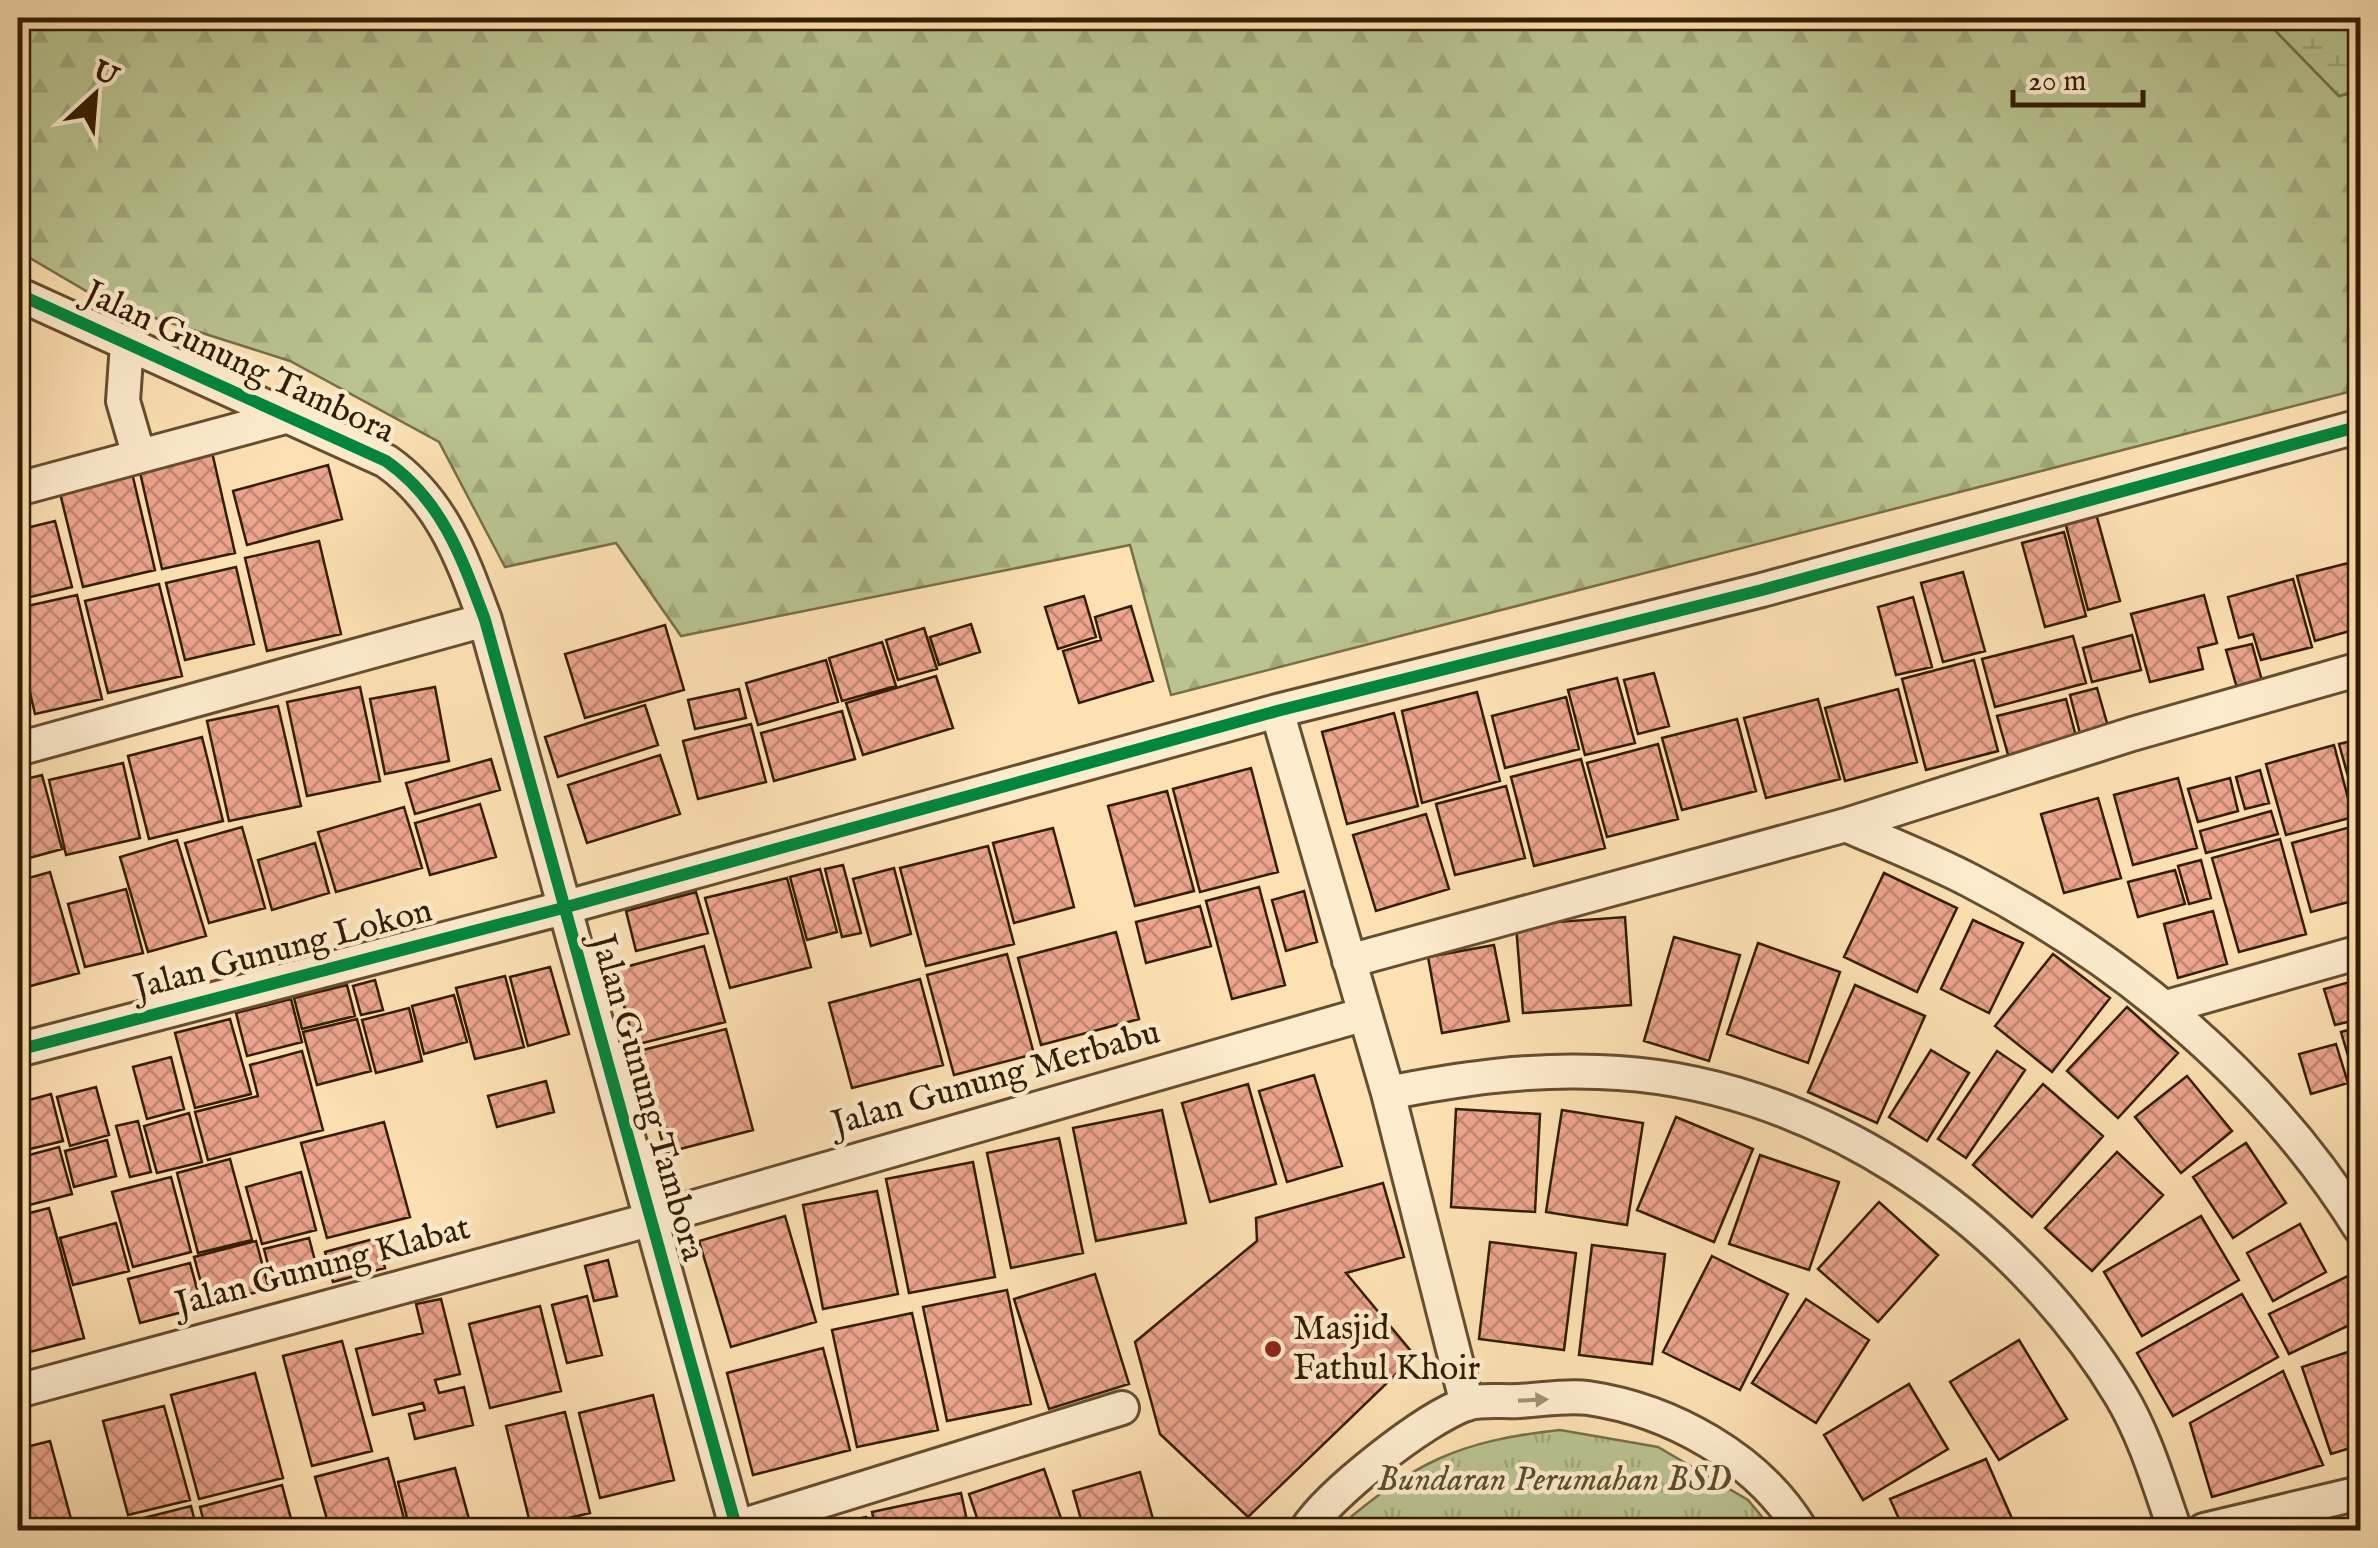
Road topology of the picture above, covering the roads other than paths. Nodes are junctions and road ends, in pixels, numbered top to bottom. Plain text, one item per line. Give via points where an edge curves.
1 (18, 294) edge
2 (126, 344) junction
3 (285, 417) junction
4 (2360, 426) edge
5 (138, 456) junction
6 (18, 489) edge
7 (485, 620) junction
8 (2360, 669) edge
9 (1277, 711) junction
10 (18, 749) edge
11 (1846, 825) junction
12 (563, 908) junction
13 (2360, 952) edge
14 (1349, 961) junction
15 (2167, 1007) junction
16 (1364, 1014) junction
17 (18, 1050) edge
18 (1388, 1093) junction
19 (650, 1220) junction
20 (2360, 1226) edge
21 (18, 1391) edge
22 (1468, 1404) junction
23 (1122, 1408) dead end
24 (2360, 1493) edge
25 (734, 1530) edge
26 (1306, 1530) edge
27 (1801, 1530) edge
28 (2175, 1530) edge
29 (2204, 1530) edge

1 - 2 street, Jalan Gunung Tambora
2 - 3 street, Jalan Gunung Tambora
2 - 5 street via 123,401
3 - 5 street
3 - 7 street, Jalan Gunung Tambora via 412,480 441,516
4 - 9 street, Jalan Gunung Lokon via 1762,590
5 - 6 street
7 - 10 street
7 - 12 street, Jalan Gunung Tambora
8 - 11 street
9 - 12 street, Jalan Gunung Lokon
9 - 14 street
11 - 14 street
11 - 15 street via 1971,881
12 - 17 street, Jalan Gunung Lokon
12 - 19 street, Jalan Gunung Tambora
13 - 15 street
14 - 16 street
15 - 20 street via 2218,1053
16 - 18 street
16 - 19 street, Jalan Gunung Merbabu
18 - 22 street
18 - 28 street via 1474,1076 1603,1072 1740,1098 1893,1161 1962,1213 2081,1340 2122,1397
19 - 21 street, Jalan Gunung Klabat
19 - 25 street, Jalan Gunung Tambora
22 - 26 street via 1375,1460
22 -> 27 street via 1585,1397 1661,1417 1737,1462 1786,1506
23 - 25 street
24 - 29 street

